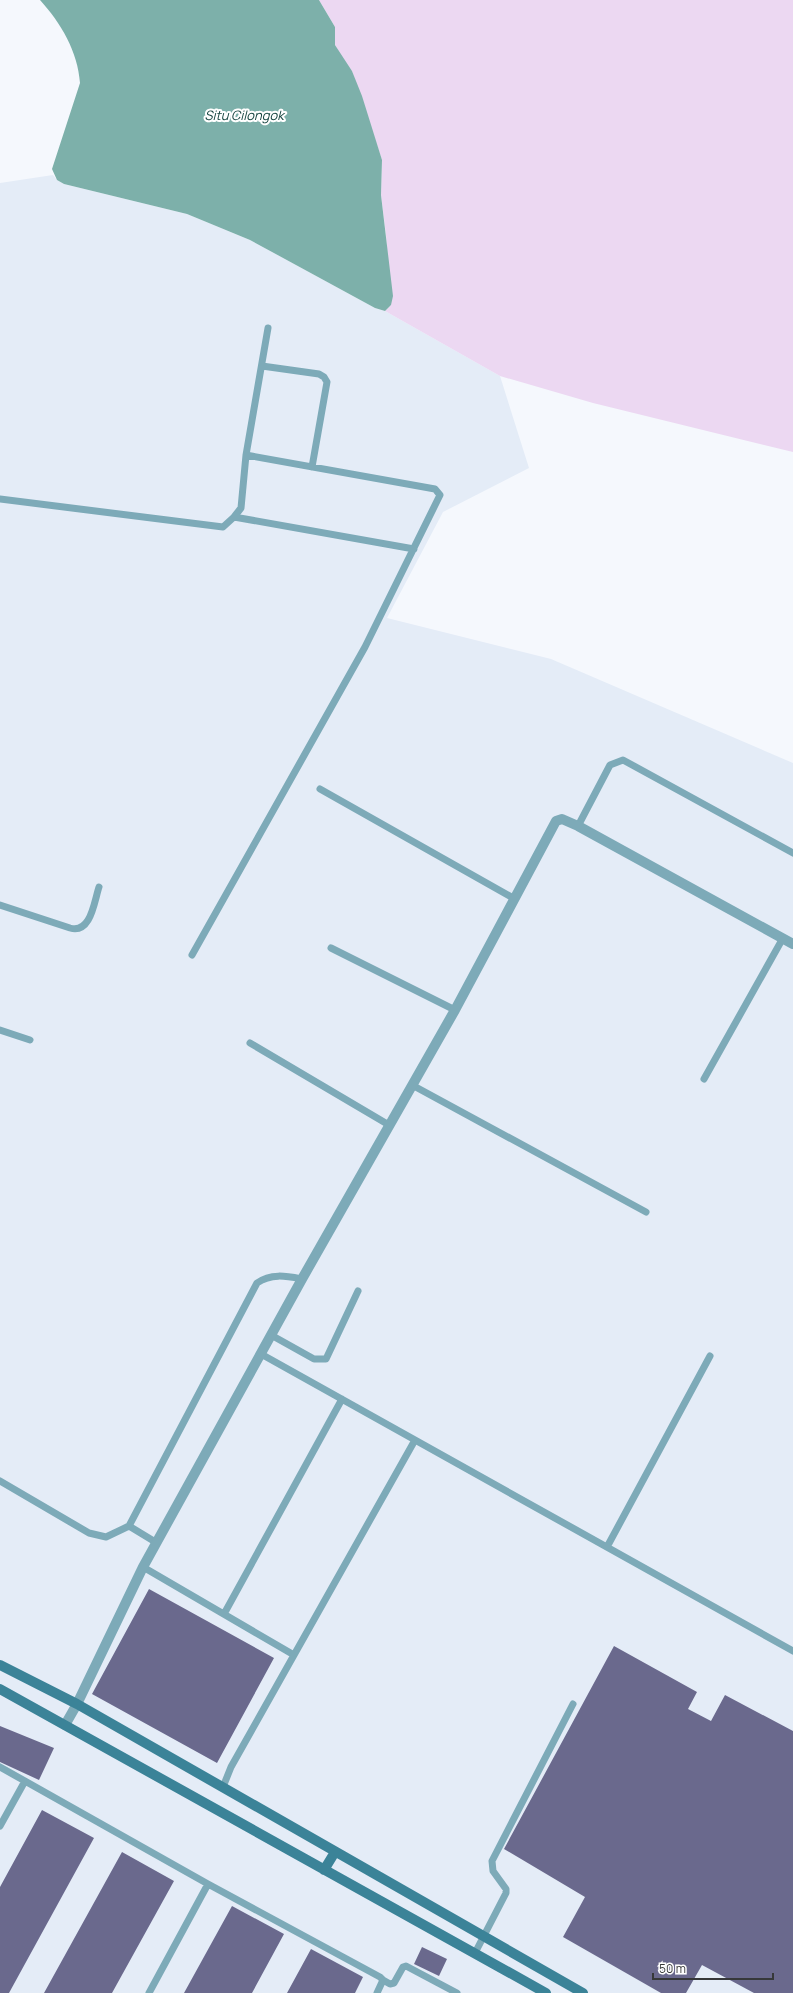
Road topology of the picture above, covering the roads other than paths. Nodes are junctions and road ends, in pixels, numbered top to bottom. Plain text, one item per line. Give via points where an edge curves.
1 (268, 328) dead end
2 (262, 366) junction
3 (246, 455) junction
4 (312, 467) junction
5 (0, 499) edge
6 (234, 517) junction
7 (414, 549) junction
8 (320, 788) dead end
9 (578, 826) junction
10 (793, 853) edge
11 (99, 887) dead end
12 (516, 899) junction
13 (0, 905) edge
14 (783, 938) junction
15 (793, 944) edge
16 (331, 948) dead end
17 (192, 955) dead end
18 (455, 1010) junction
19 (0, 1030) edge
20 (30, 1040) dead end
21 (250, 1043) dead end
22 (704, 1079) dead end
23 (412, 1085) junction
24 (389, 1125) junction
25 (646, 1212) dead end
26 (302, 1278) junction
27 (358, 1291) dead end
28 (271, 1335) junction
29 (261, 1354) junction
30 (710, 1356) dead end
31 (342, 1399) junction
32 (415, 1440) junction
33 (0, 1481) edge
34 (129, 1526) junction
35 (156, 1543) junction
36 (606, 1547) junction
37 (143, 1567) junction
38 (224, 1614) junction
39 (793, 1651) edge
40 (294, 1655) junction
41 (0, 1664) edge
42 (0, 1689) edge
43 (78, 1704) junction
44 (573, 1704) dead end
45 (65, 1725) junction
46 (0, 1767) edge
47 (25, 1781) junction
48 (223, 1787) junction
49 (0, 1826) edge
50 (336, 1852) junction
51 (324, 1870) junction
52 (208, 1884) junction
53 (484, 1936) junction
54 (475, 1953) junction
55 (383, 1980) junction
56 (149, 1993) edge
57 (377, 1993) edge
58 (457, 1993) edge
59 (546, 1993) edge
60 (583, 1993) edge

1 - 2 lane
2 - 3 lane
2 - 4 lane via 319,374 327,382
3 - 4 lane
3 - 6 lane via 240,508
4 - 7 lane via 436,489 439,500
5 - 6 lane via 223,526
6 - 7 lane
7 - 17 lane via 365,647
8 - 12 lane
9 - 10 lane via 610,765 623,760
9 - 12 street via 562,819 556,821
9 - 14 street
11 - 13 lane via 89,919 85,926 78,929
12 - 18 street
14 - 15 street
14 - 22 lane
16 - 18 lane
18 - 23 street
19 - 20 lane
21 - 24 lane
23 - 24 street
23 - 25 lane
24 - 26 street
26 - 28 street
26 - 34 lane via 265,1277 257,1283
27 - 28 lane via 326,1359 314,1359
28 - 29 street
29 - 31 lane
29 - 35 street
30 - 36 lane
31 - 32 lane
31 - 38 lane
32 - 36 lane
32 - 40 lane
33 - 34 lane via 89,1533 106,1537
34 - 35 lane
35 - 37 street
36 - 39 lane
37 - 38 lane
37 - 43 street
38 - 40 lane
40 - 48 lane via 231,1767
41 - 43 street
42 - 45 street
43 - 45 street
43 - 48 street
44 - 53 lane via 492,1861 493,1871 506,1889 506,1893
45 - 51 street
46 - 47 lane
47 - 49 lane
47 - 52 lane
48 - 50 street
50 - 51 street
50 - 53 street
51 - 54 street
52 - 55 lane
52 - 56 lane
53 - 54 lane
53 - 60 street
54 - 59 street
55 - 57 lane
55 - 58 lane via 394,1984 406,1966

